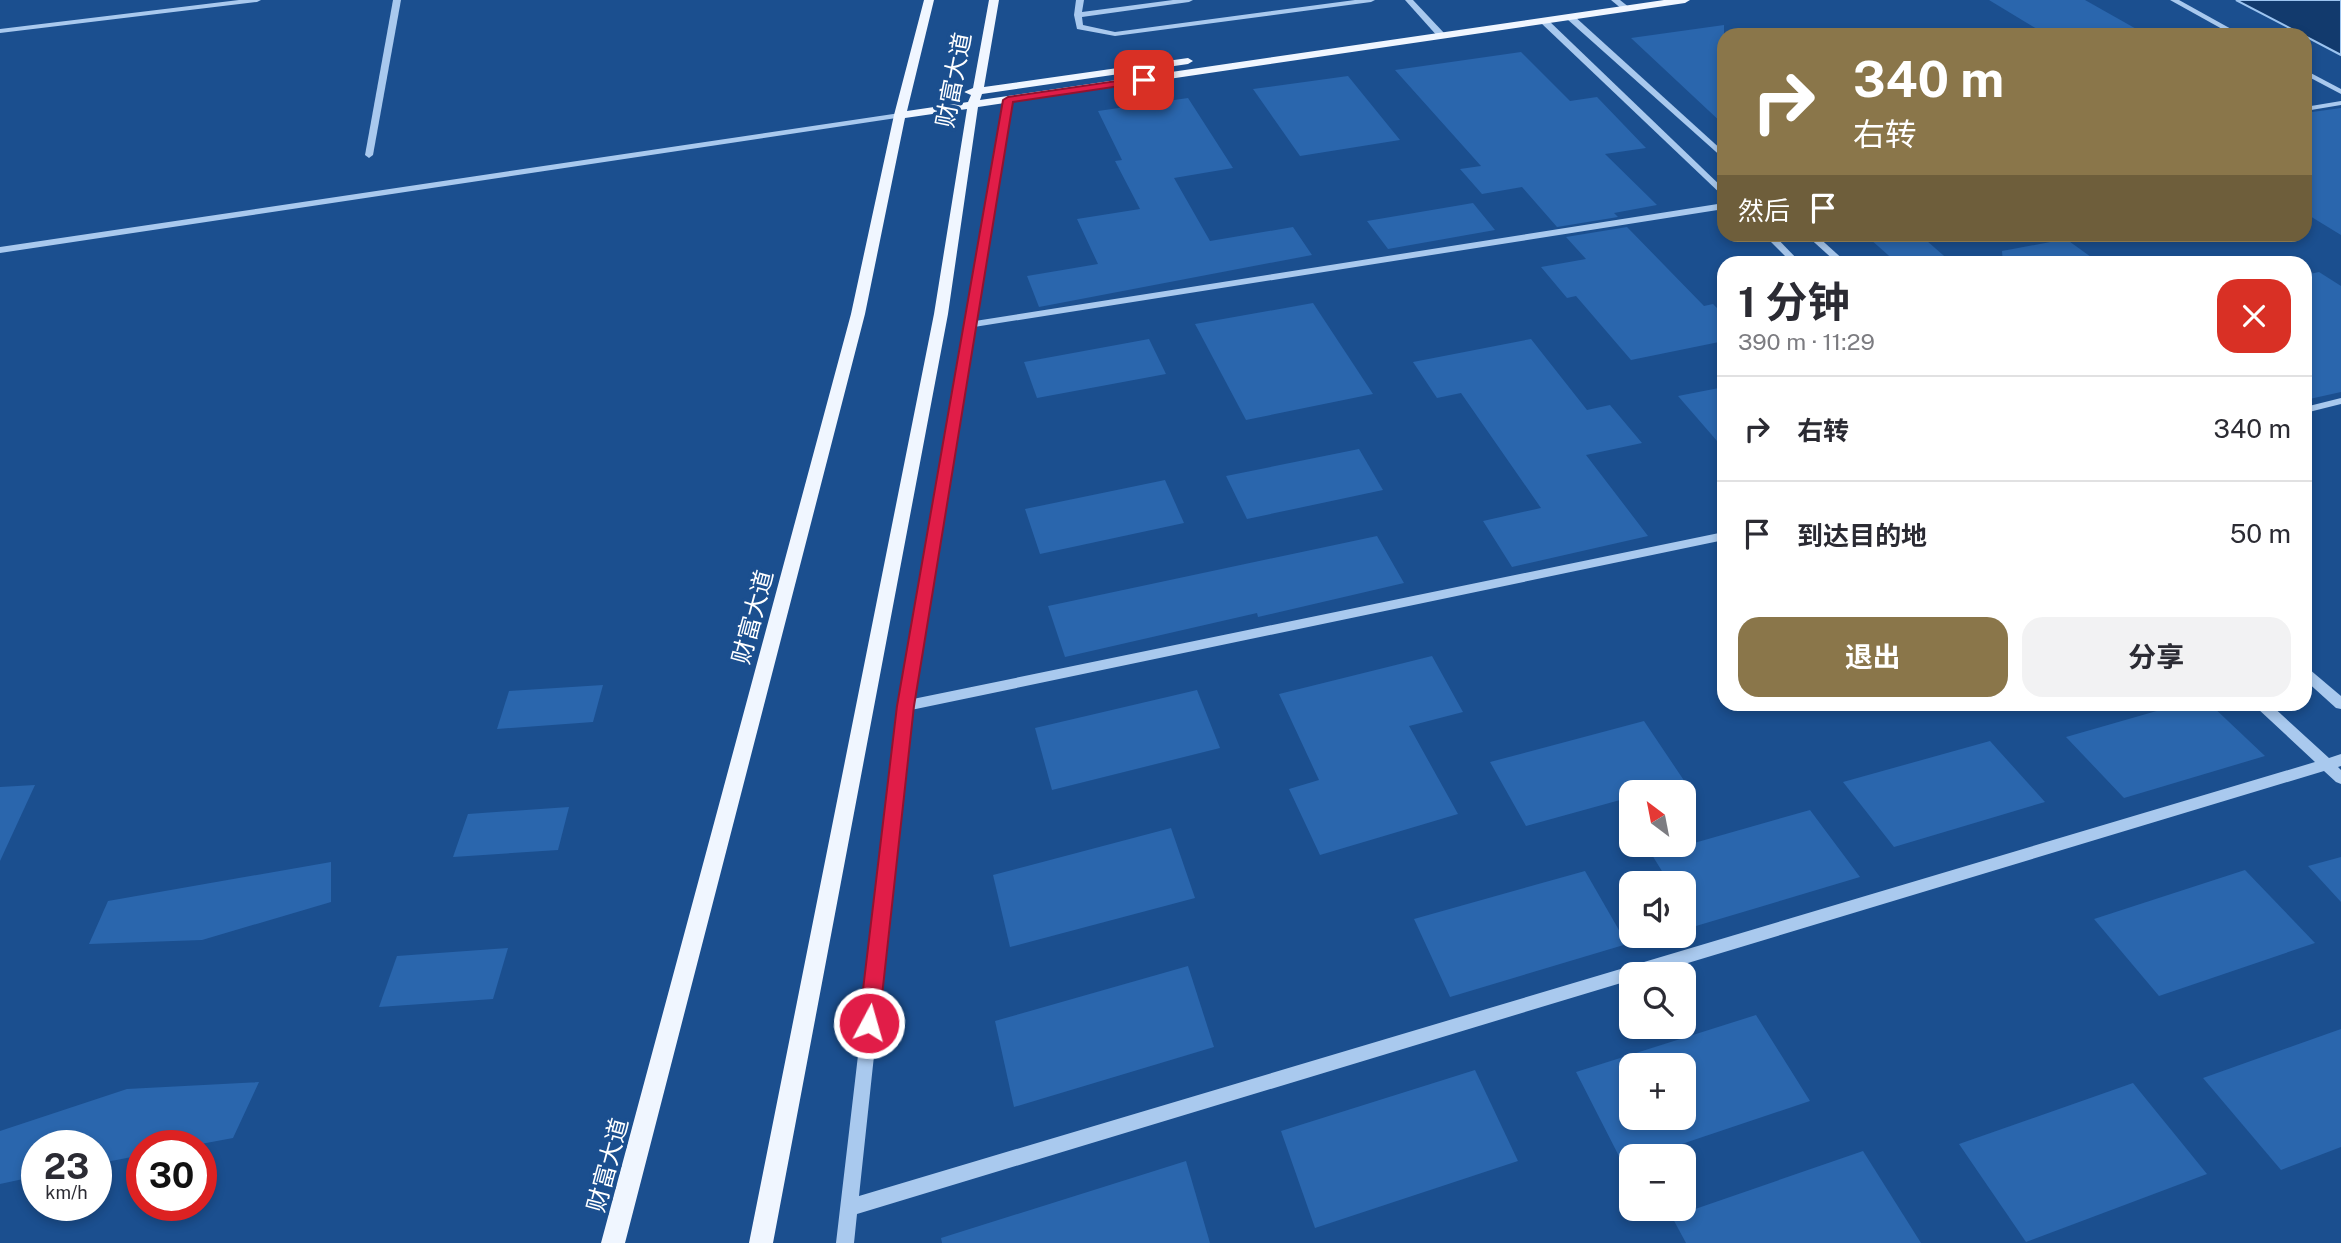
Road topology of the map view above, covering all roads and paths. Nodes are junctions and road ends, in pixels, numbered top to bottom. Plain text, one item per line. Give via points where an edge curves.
1 (257, 0) edge
2 (397, 0) edge
3 (929, 0) edge
4 (994, 0) edge
5 (1080, 0) edge
6 (1189, 0) edge
7 (1371, 0) edge
8 (1409, 0) edge
9 (1615, 0) edge
10 (1685, 0) edge
11 (2174, 0) edge
12 (1624, 4) edge
13 (1078, 15) junction
14 (1570, 17) junction
15 (1544, 21) junction
16 (2225, 28) edge
17 (0, 31) edge
18 (1438, 32) junction
19 (2312, 76) edge
20 (2341, 92) edge
21 (976, 97) junction
22 (1008, 100) junction
23 (2341, 103) edge
24 (2312, 108) edge
25 (900, 115) junction
26 (1717, 151) edge
27 (369, 155) dead end
28 (1717, 187) edge
29 (1717, 207) edge
30 (1775, 242) edge
31 (1818, 242) edge
32 (0, 250) edge
33 (1790, 256) edge
34 (1834, 256) edge
35 (971, 325) junction
36 (2341, 401) edge
37 (2312, 408) edge
38 (1717, 537) edge
39 (2312, 679) edge
40 (2341, 705) edge
41 (905, 706) junction
42 (2271, 711) edge
43 (2334, 762) edge
44 (2341, 778) edge
45 (848, 1208) junction
46 (613, 1243) edge
47 (761, 1243) edge
48 (845, 1243) edge

1 - 17 street
2 - 27 street
3 - 25 main road, 财富大道
4 - 21 main road, 财富大道
5 - 13 street
6 - 13 street
7 - 13 street via 1115,34 1080,27
8 - 18 street
9 - 12 main road
9 - 18 main road
10 - 12 main road
11 - 16 street
12 - 14 main road
14 - 15 main road
14 - 26 street
15 - 18 main road
15 - 28 street
18 - 21 main road
18 - 22 main road
19 - 20 street
21 - 22 main road
21 - 25 main road
21 - 47 main road, 财富大道 via 941,314
22 - 35 street
23 - 24 street
25 - 32 street
25 - 46 main road, 财富大道 via 858,314
29 - 35 street
30 - 33 street
31 - 34 street
35 - 41 street
36 - 37 street
38 - 41 street
39 - 40 street
41 - 45 street
42 - 43 street
43 - 44 street
43 - 45 street
45 - 48 street

